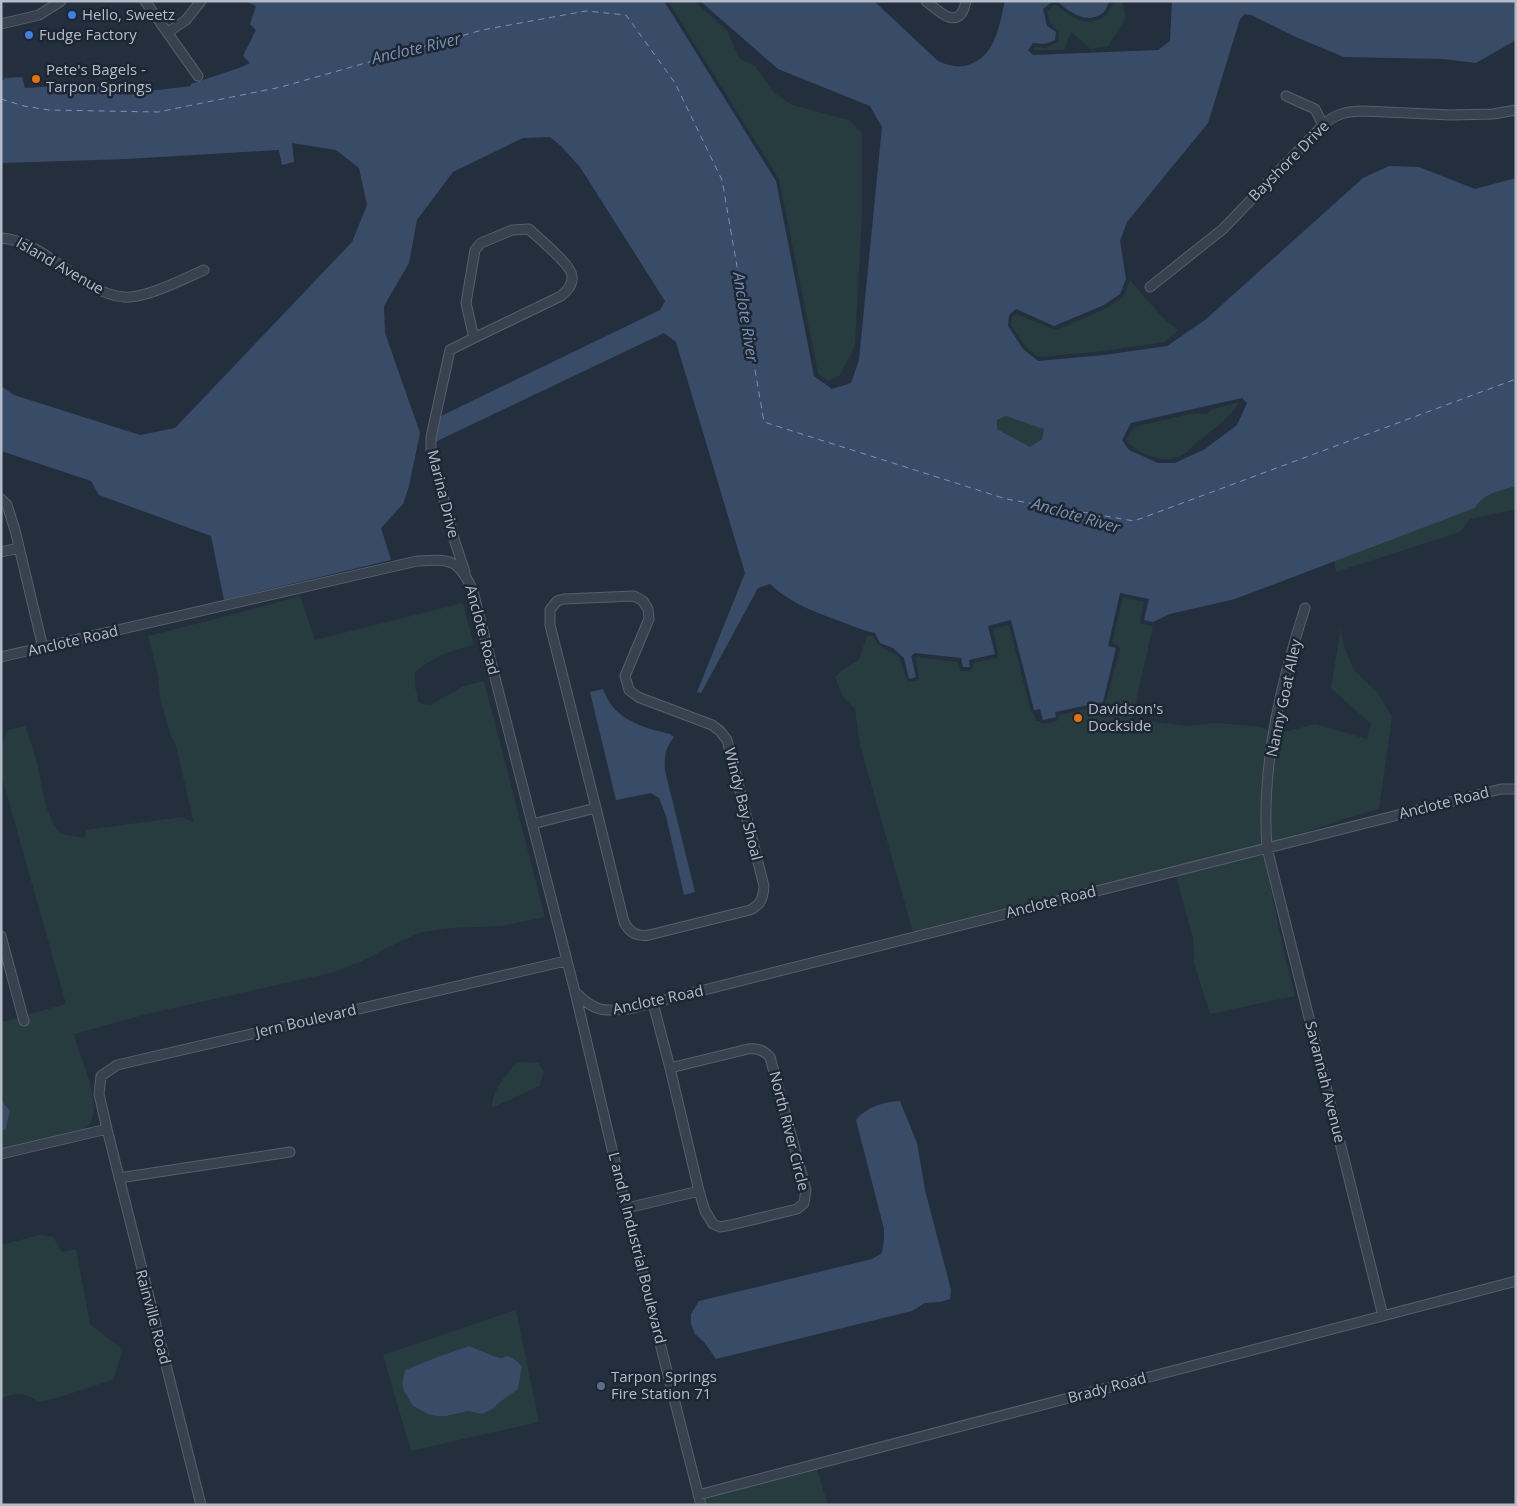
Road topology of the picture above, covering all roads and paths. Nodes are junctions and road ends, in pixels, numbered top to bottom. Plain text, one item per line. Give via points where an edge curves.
1 (61, 1) edge
2 (145, 1) edge
3 (201, 1) edge
4 (926, 1) edge
5 (966, 1) edge
6 (1, 24) edge
7 (168, 32) junction
8 (198, 76) dead end
9 (1286, 96) dead end
10 (1516, 110) edge
11 (1323, 125) junction
12 (1, 238) edge
13 (204, 270) dead end
14 (1150, 287) dead end
15 (474, 338) junction
16 (1, 499) edge
17 (19, 548) junction
18 (1, 552) edge
19 (466, 575) junction
20 (1304, 608) dead end
21 (43, 648) junction
22 (1, 657) edge
23 (1516, 789) edge
24 (596, 808) junction
25 (532, 824) junction
26 (1267, 848) junction
27 (1, 936) edge
28 (566, 961) junction
29 (575, 992) junction
30 (653, 1003) junction
31 (24, 1020) dead end
32 (670, 1068) junction
33 (107, 1129) junction
34 (290, 1152) dead end
35 (1, 1154) edge
36 (119, 1178) junction
37 (699, 1191) junction
38 (626, 1208) junction
39 (1516, 1282) edge
40 (1383, 1316) junction
41 (700, 1500) edge
42 (201, 1505) edge

1 - 6 street via 39,15
2 - 7 street
3 - 7 street via 186,20
4 - 5 street via 944,17 952,18 964,11
7 - 8 street
9 - 11 street via 1315,109
10 - 11 street, Bayshore Drive via 1451,116 1350,111 1339,113
11 - 14 street, Bayshore Drive via 1223,228
12 - 13 street, Island Avenue via 15,239 102,292 125,298 148,293
15 - 15 street, Marina Drive via 561,296 570,287 572,277 566,265 529,229 512,230 481,243 476,250 466,303
15 - 19 street, Marina Drive via 450,350 430,437 431,451
16 - 17 street via 7,504
17 - 18 street
17 - 21 street
19 - 21 street, Anclote Road via 444,559 417,561
19 - 25 street, Anclote Road via 473,591
20 - 26 street, Nanny Goat Alley via 1272,735 1265,820
21 - 22 street, Anclote Road
23 - 26 street, Anclote Road via 1501,789
24 - 24 street, Windy Bay Shoal via 624,922 635,935 649,935 759,906 764,886 727,740 706,722 638,697 625,682 649,619 643,601 634,596 564,599 553,604 550,610 550,625
24 - 25 street
25 - 28 street, Anclote Road
26 - 30 street, Anclote Road
26 - 40 street, Savannah Avenue
27 - 31 street
28 - 29 street, Anclote Road
28 - 33 street, Jern Boulevard via 117,1065 101,1076 99,1094
29 - 30 street, Anclote Road via 595,1008 607,1012
29 - 38 street, L and R Industrial Boulevard
30 - 32 street, North River Circle
32 - 37 street, North River Circle
32 - 37 street, North River Circle via 748,1049 765,1051 773,1066 806,1190 804,1202 797,1209 720,1227 709,1219
33 - 35 street
33 - 36 street, Rainville Road
34 - 36 street
36 - 42 street, Rainville Road
37 - 38 street
38 - 41 street, L and R Industrial Boulevard
39 - 40 street, Brady Road
40 - 41 street, Brady Road

